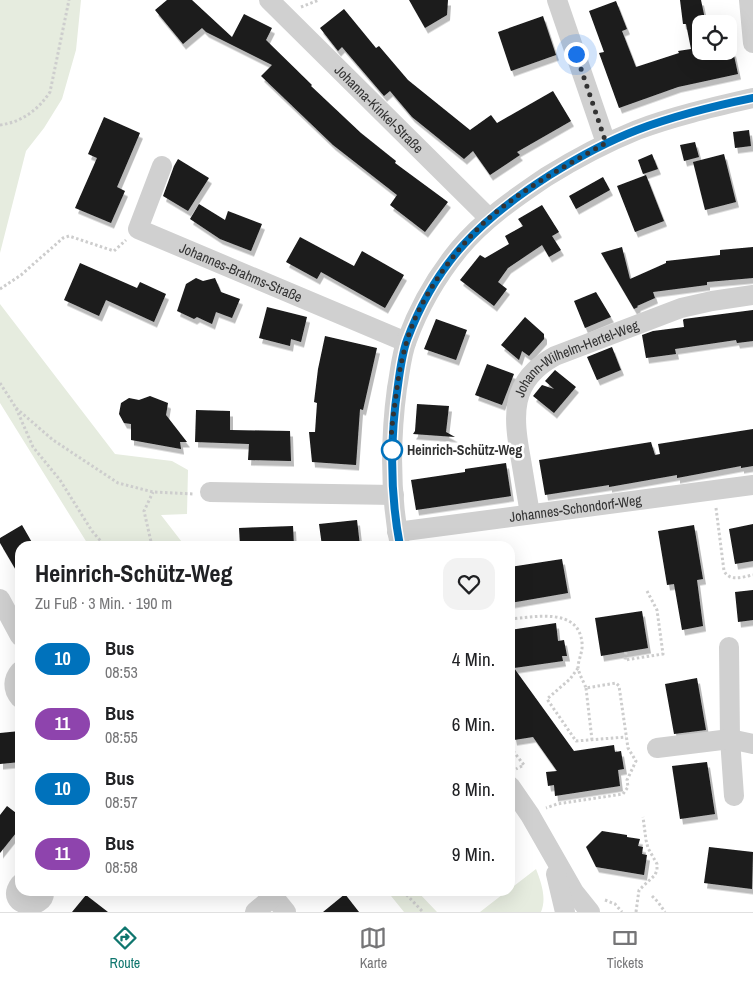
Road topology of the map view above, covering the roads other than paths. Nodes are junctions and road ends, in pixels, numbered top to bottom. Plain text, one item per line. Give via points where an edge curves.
1 (269, 0) edge
2 (557, 0) edge
3 (748, 0) edge
4 (753, 42) edge
5 (753, 98) edge
6 (606, 143) junction
7 (162, 166) dead end
8 (489, 218) junction
9 (753, 294) edge
10 (406, 342) junction
11 (753, 485) edge
12 (210, 492) road end
13 (394, 495) junction
14 (530, 514) junction
15 (399, 539) edge
16 (0, 599) edge
17 (15, 627) edge
18 (729, 647) dead end
19 (15, 678) edge
20 (12, 694) edge
21 (730, 739) junction
22 (753, 744) edge
23 (657, 748) dead end
24 (515, 793) edge
25 (734, 796) dead end
26 (548, 848) junction
27 (17, 896) edge
28 (269, 896) edge
29 (273, 896) edge
30 (38, 904) edge
31 (255, 912) edge
32 (286, 912) edge
33 (565, 912) edge
34 (590, 912) edge

1 - 8 street, Johanna-Kinkel-Straße
2 - 6 street
3 - 4 street
5 - 6 street via 678,116
6 - 8 street via 566,165
7 - 10 street, Johannes-Brahms-Straße via 138,230
8 - 10 street via 440,273
9 - 14 street, Johann-Wilhelm-Hertel-Weg via 681,308 555,356 532,373 519,394 515,421
10 - 13 street via 394,417
11 - 14 street, Johannes-Schondorf-Weg
12 - 13 street
13 - 15 street
14 - 15 street, Johannes-Schondorf-Weg
16 - 17 street
18 - 21 street
19 - 20 street
21 - 22 street
21 - 23 street
21 - 25 street
24 - 26 street
26 - 33 street
26 - 34 street
27 - 30 street via 27,907
28 - 31 street
29 - 32 street

